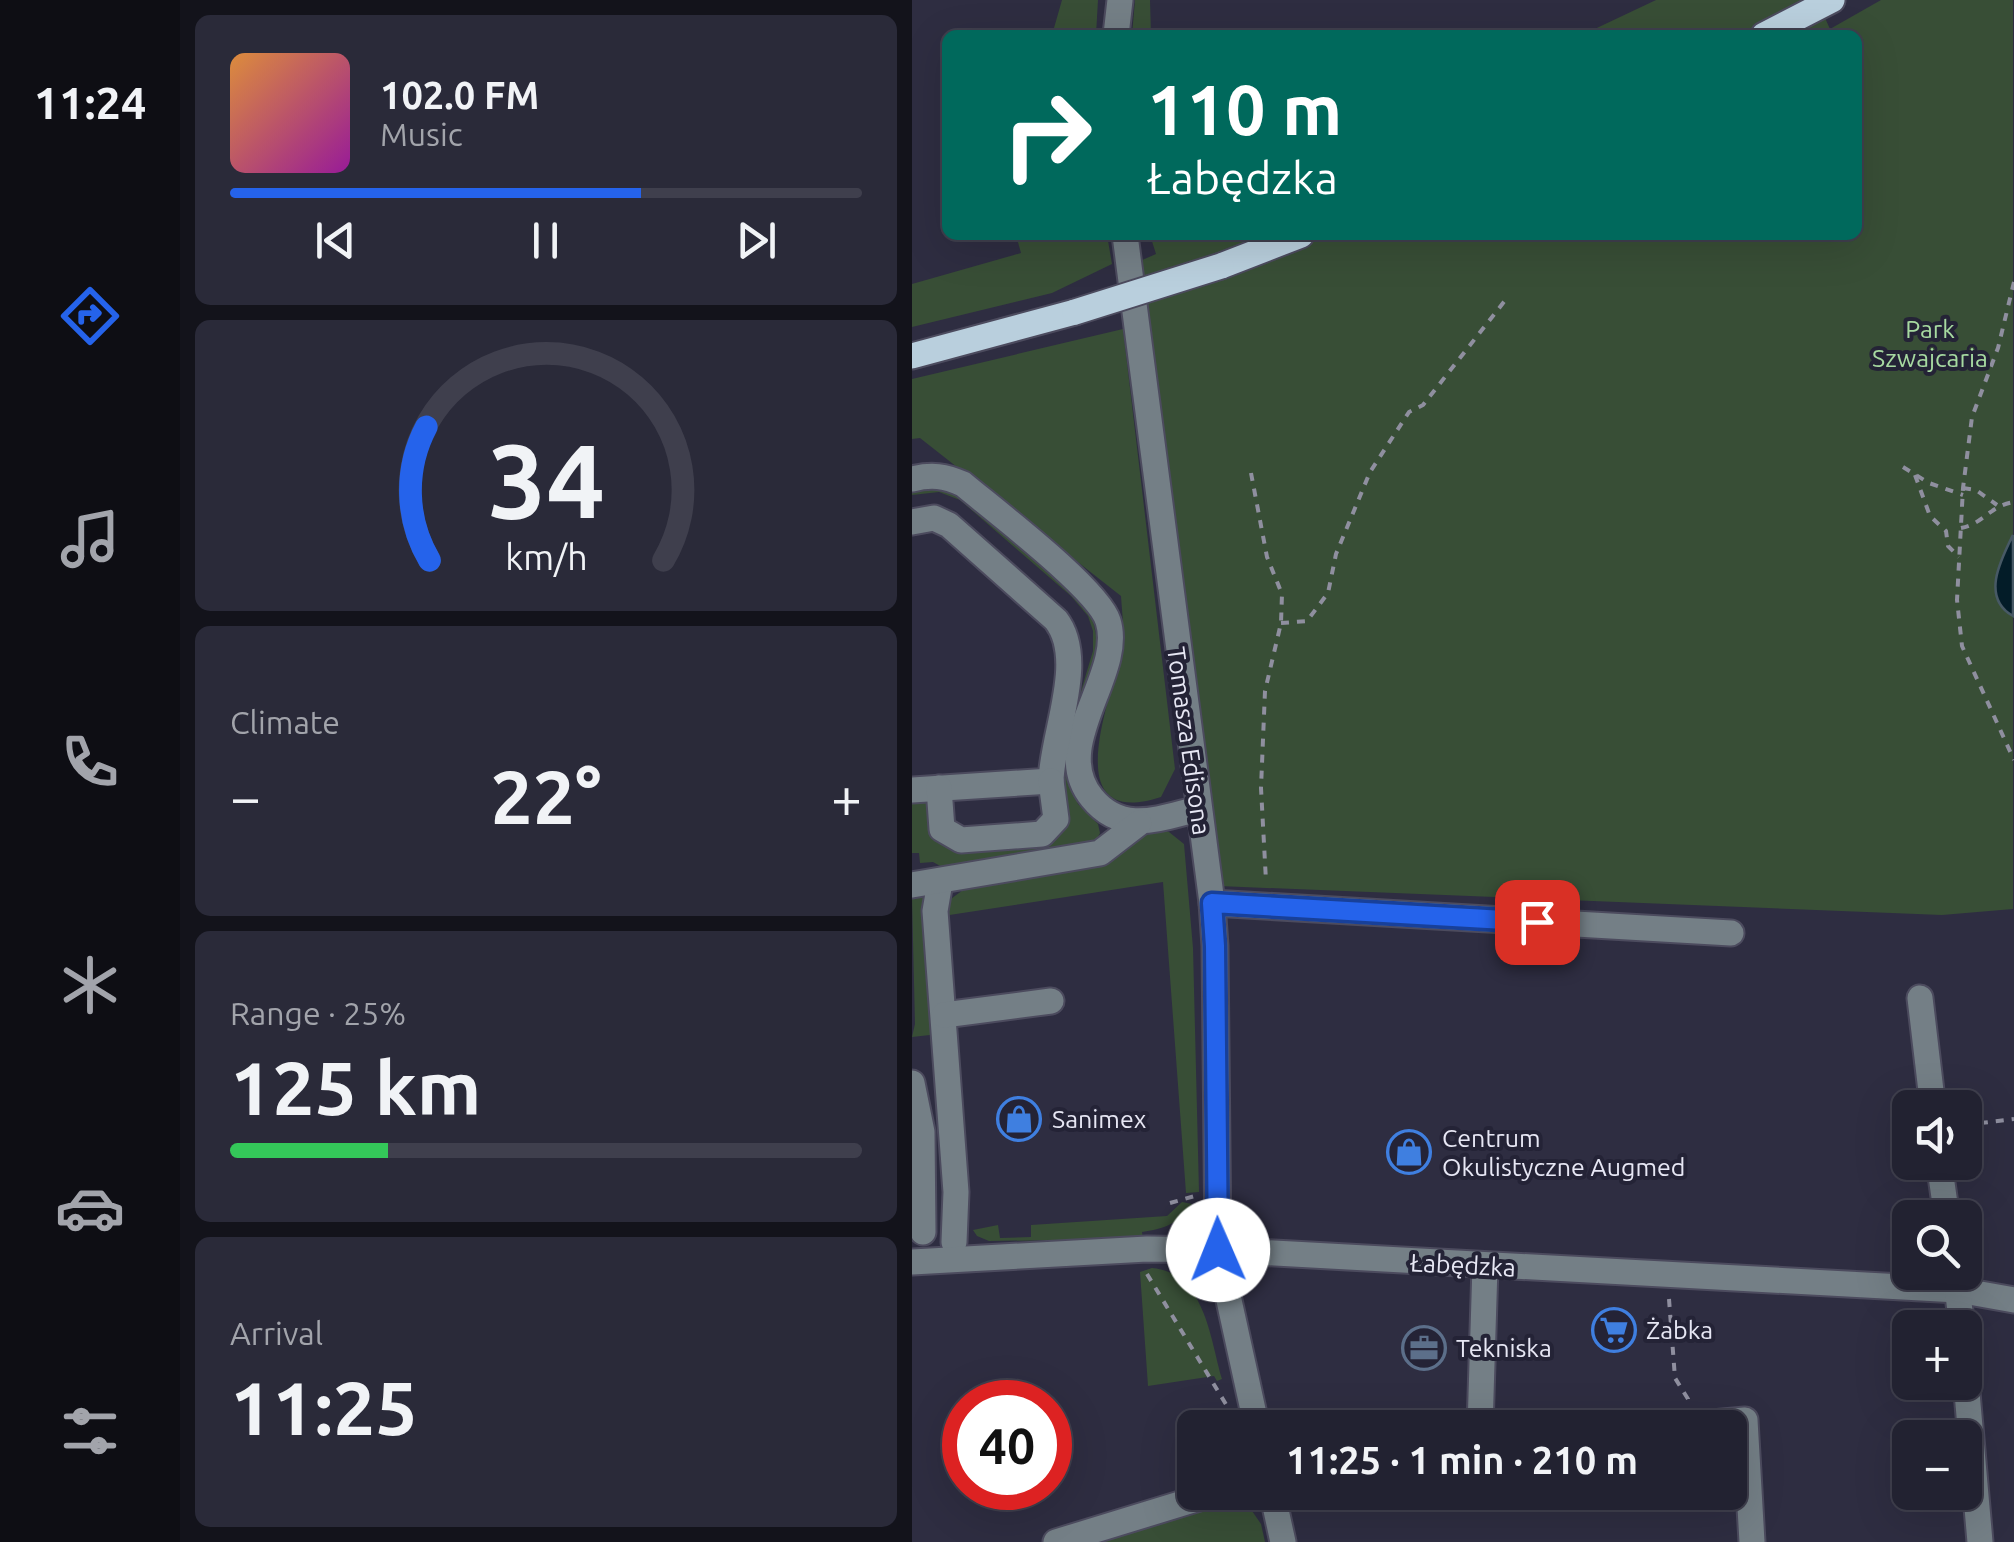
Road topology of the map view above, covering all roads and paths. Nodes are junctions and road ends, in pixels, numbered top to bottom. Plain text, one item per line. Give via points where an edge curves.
1 (1120, 0) edge
2 (1832, 0) edge
3 (1117, 30) edge
4 (1774, 30) edge
5 (1127, 240) edge
6 (1288, 240) edge
7 (2014, 282) edge
8 (1507, 298) dead end
9 (912, 356) edge
10 (1903, 467) dead end
11 (1252, 473) dead end
12 (1915, 475) junction
13 (912, 479) edge
14 (1963, 488) junction
15 (1963, 495) junction
16 (2014, 502) edge
17 (1997, 505) junction
18 (912, 522) edge
19 (1962, 528) junction
20 (1959, 556) junction
21 (1281, 623) junction
22 (2014, 760) edge
23 (1051, 780) junction
24 (939, 788) junction
25 (912, 790) edge
26 (1198, 809) junction
27 (1139, 823) junction
28 (940, 882) junction
29 (912, 884) edge
30 (1212, 903) junction
31 (1267, 906) junction
32 (1731, 934) dead end
33 (1920, 998) dead end
34 (1051, 1001) dead end
35 (944, 1015) junction
36 (912, 1083) edge
37 (1931, 1090) edge
38 (2014, 1119) edge
39 (1982, 1123) edge
40 (1170, 1203) dead end
41 (918, 1231) edge
42 (1168, 1232) dead end
43 (954, 1242) junction
44 (1218, 1250) junction
45 (992, 1257) junction
46 (912, 1262) edge
47 (1142, 1265) dead end
48 (1484, 1266) junction
49 (1892, 1279) edge
50 (1982, 1290) edge
51 (1668, 1292) dead end
52 (2014, 1300) edge
53 (1968, 1400) edge
54 (1230, 1410) edge
55 (1253, 1410) edge
56 (1480, 1410) edge
57 (1692, 1410) edge
58 (1177, 1505) edge
59 (1276, 1510) edge
60 (1745, 1510) edge
61 (1056, 1542) edge
62 (1283, 1542) edge
63 (1752, 1542) edge
64 (1980, 1542) edge

1 - 3 street
2 - 4 main road
5 - 26 street, Tomasza Edisona
6 - 9 main road, bridge via 1075,312
7 - 14 path via 1972,417
8 - 21 path via 1424,405 1410,412 1370,472 1336,554 1328,593 1307,620
10 - 12 path
11 - 21 path via 1267,557 1282,594
12 - 15 path
12 - 20 path via 1930,516
13 - 27 street via 946,476 963,484 1091,594 1109,622 1110,648 1080,740 1080,780 1093,801
14 - 15 path
14 - 17 path
15 - 19 path
16 - 17 path
17 - 19 path
18 - 23 street via 934,518 949,525 1066,632 1067,688
19 - 20 path
20 - 22 path via 1962,646
21 - 31 path via 1264,690
23 - 24 street
23 - 24 street via 1056,818 1042,834 960,840 942,829
24 - 25 street
26 - 27 street
26 - 30 street, Tomasza Edisona
27 - 28 street via 1100,853
28 - 29 street
28 - 35 street
30 - 31 street
30 - 44 street, Tomasza Edisona
31 - 32 street
33 - 37 street
34 - 35 street
35 - 43 street
36 - 41 street via 922,1132
38 - 39 path
40 - 42 path via 1196,1196 1188,1217
41 - 43 street
43 - 45 street
44 - 45 street, Łabędzka
44 - 48 street, Łabędzka
44 - 55 street, Tomasza Edisona
45 - 46 street, Łabędzka
47 - 54 path
48 - 49 street, Łabędzka
48 - 56 street
50 - 52 street, Łabędzka
51 - 57 path via 1675,1378
53 - 64 street
58 - 61 street
59 - 62 street
60 - 63 street

